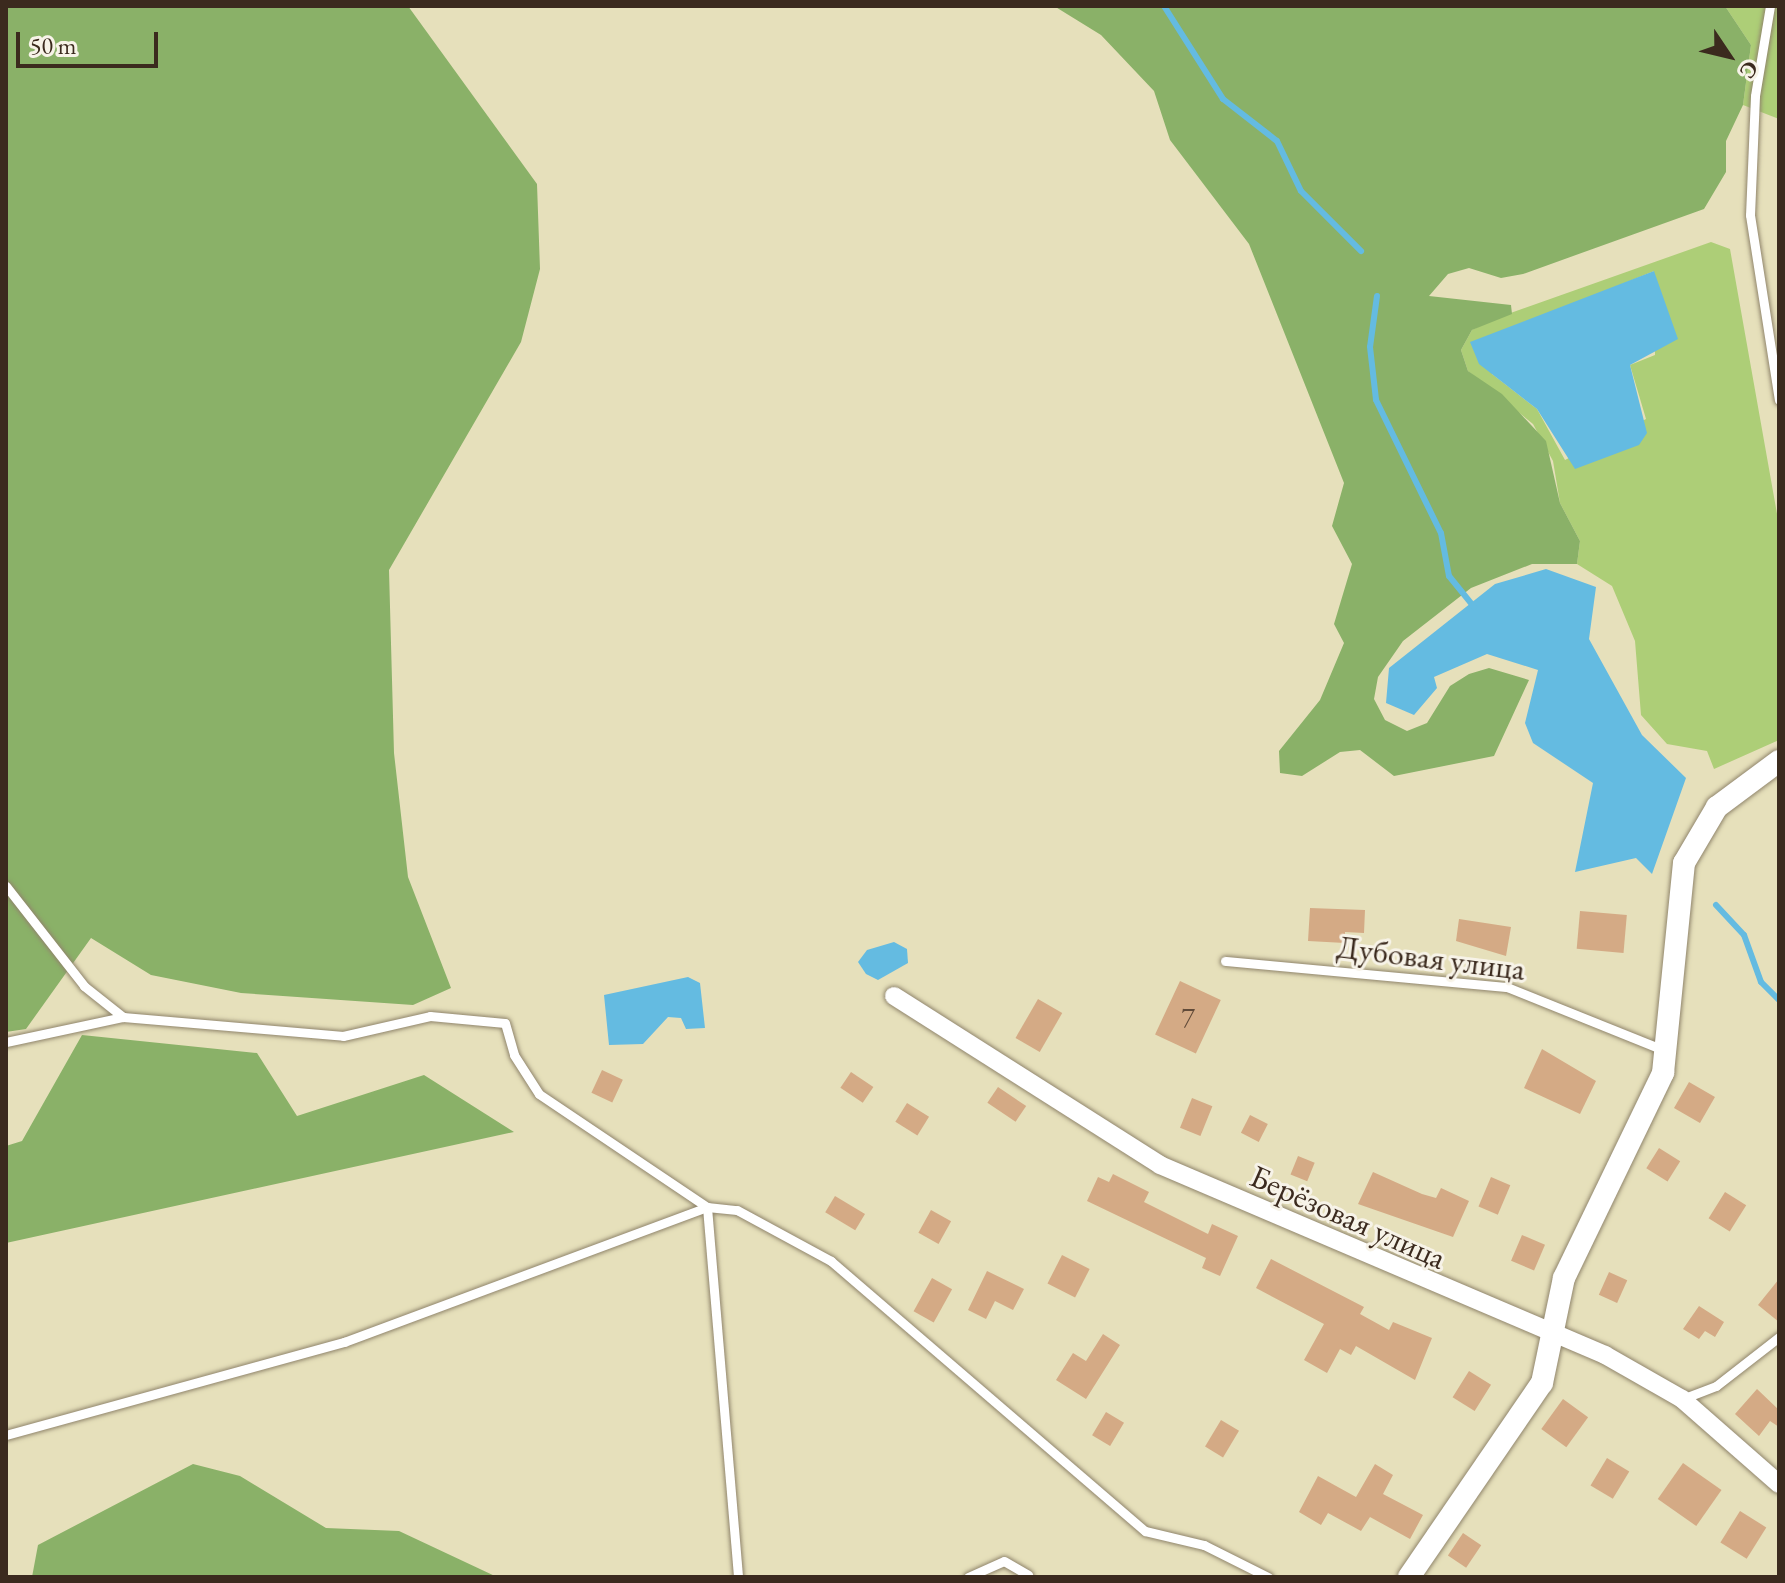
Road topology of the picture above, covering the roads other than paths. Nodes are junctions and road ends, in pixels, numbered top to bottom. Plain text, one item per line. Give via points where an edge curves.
1 (1770, 6) edge
2 (1779, 400) edge
3 (1779, 761) edge
4 (6, 886) edge
5 (1225, 961) dead end
6 (894, 996) dead end
7 (123, 1017) junction
8 (6, 1042) edge
9 (1669, 1052) junction
10 (707, 1207) junction
11 (1779, 1337) edge
12 (1553, 1338) junction
13 (1682, 1399) junction
14 (6, 1435) edge
15 (1779, 1484) edge
16 (1028, 1575) edge
17 (738, 1577) edge
18 (968, 1577) edge
19 (1268, 1577) edge
20 (1409, 1577) edge

1 - 2 lane via 1755,96 1750,215
3 - 9 street via 1717,807 1684,863 1674,902
4 - 7 lane via 84,986
5 - 9 lane, Дубовая улица via 1507,987
6 - 12 street, Берёзовая улица via 1160,1165
7 - 8 lane
7 - 10 lane via 343,1036 430,1016 505,1023 514,1055 539,1094
9 - 12 street via 1569,1266
10 - 14 lane via 344,1342
10 - 17 lane
10 - 19 lane via 781,1228 831,1261 1145,1531 1204,1545
11 - 13 lane via 1716,1386
12 - 13 street, Берёзовая улица via 1605,1355
12 - 20 street via 1542,1383
13 - 15 street, Берёзовая улица
16 - 18 lane via 1004,1561

